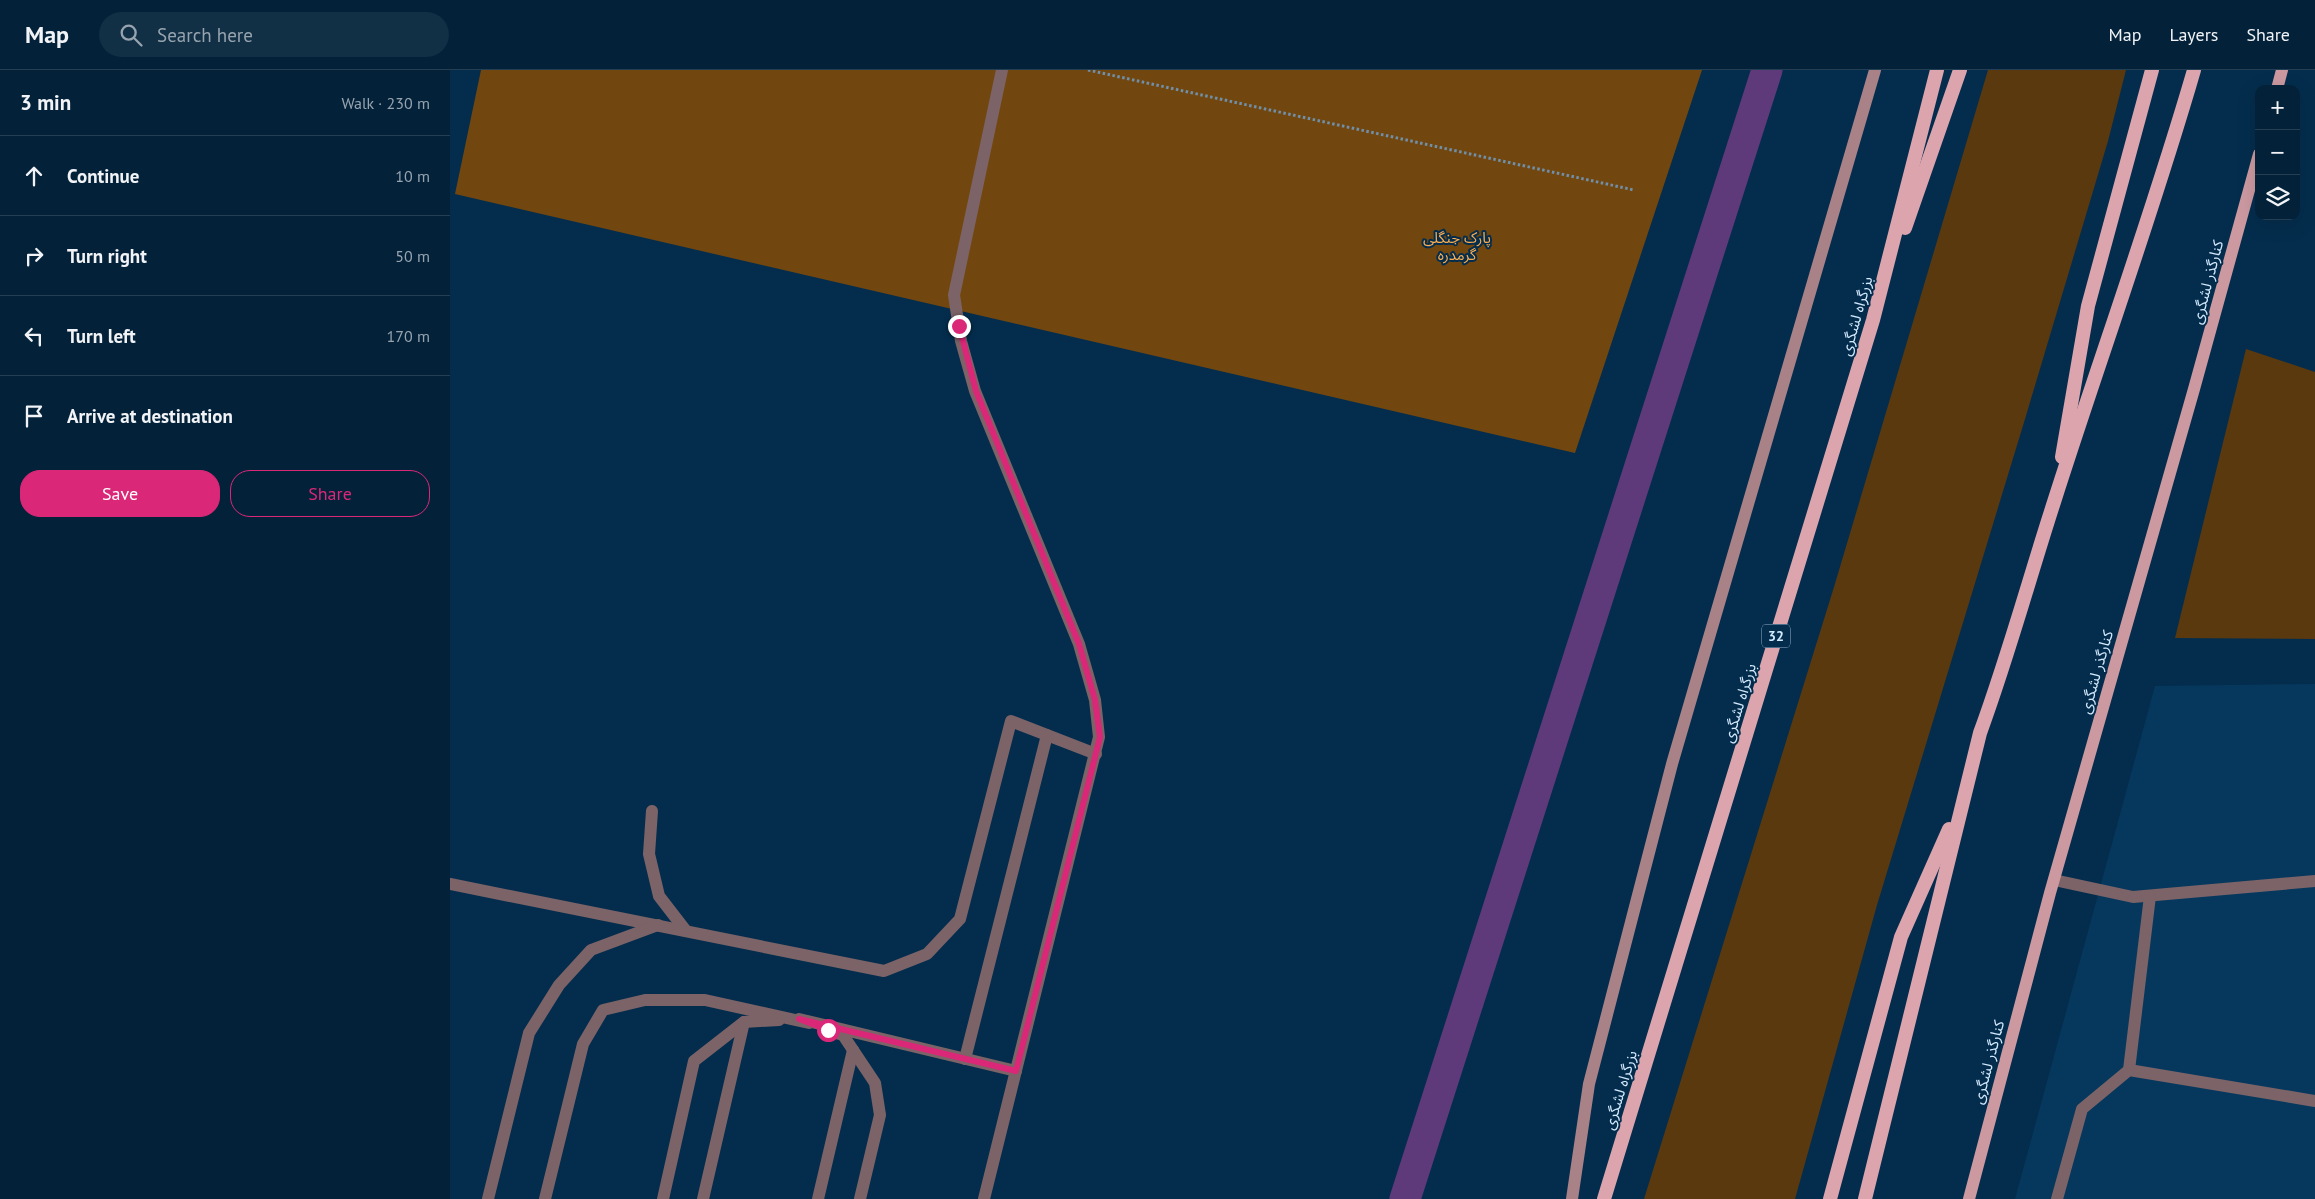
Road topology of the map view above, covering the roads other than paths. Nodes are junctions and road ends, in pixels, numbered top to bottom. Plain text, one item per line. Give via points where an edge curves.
1 (1002, 70) edge
2 (1875, 70) edge
3 (1938, 70) edge
4 (1960, 70) edge
5 (2152, 70) edge
6 (2194, 70) edge
7 (2282, 70) edge
8 (2278, 85) edge
9 (2255, 168) edge
10 (1873, 320) junction
11 (2054, 502) junction
12 (1047, 735) junction
13 (1096, 754) junction
14 (1964, 795) junction
15 (652, 811) dead end
16 (2054, 880) junction
17 (2315, 881) edge
18 (450, 884) edge
19 (2150, 896) junction
20 (658, 926) junction
21 (686, 931) junction
22 (799, 1019) junction
23 (744, 1022) junction
24 (852, 1050) junction
25 (965, 1059) junction
26 (2129, 1070) junction
27 (1016, 1071) junction
28 (2315, 1101) edge
29 (488, 1199) edge
30 (545, 1199) edge
31 (662, 1199) edge
32 (703, 1199) edge
33 (818, 1199) edge
34 (860, 1199) edge
35 (984, 1199) edge
36 (1572, 1199) edge
37 (1604, 1199) edge
38 (1830, 1199) edge
39 (1865, 1199) edge
40 (1969, 1199) edge
41 (2058, 1199) edge

1 - 13 street via 954,296 961,341 976,391 1079,644 1095,700 1100,737
2 - 36 main road via 1672,764 1589,1084
3 - 10 highway, بزرگراه لشگری / 32
4 - 10 highway
5 - 11 highway via 2088,306
6 - 11 highway via 2166,165
7 - 8 main road
9 - 16 main road, کنارگذر لشگری
10 - 37 highway, بزرگراه لشگری / 32
11 - 14 highway via 2001,676 1980,732
12 - 13 street
12 - 21 street via 1011,721 960,919 927,954 884,971
12 - 25 street
13 - 27 street
14 - 38 highway via 1901,938
14 - 39 highway
15 - 21 street via 649,854 659,896
16 - 19 street via 2133,897
16 - 40 main road, کنارگذر لشگری
17 - 19 street
18 - 20 street
19 - 26 street
20 - 21 street
20 - 29 street via 591,950 559,985 529,1033
22 - 23 street
22 - 24 street via 843,1035
22 - 25 street
22 - 30 street via 705,1000 645,1000 603,1010 583,1044
23 - 31 street via 694,1061
23 - 32 street
24 - 33 street
24 - 34 street via 875,1083 880,1115
25 - 27 street
26 - 28 street
26 - 41 street via 2082,1109
27 - 35 street

